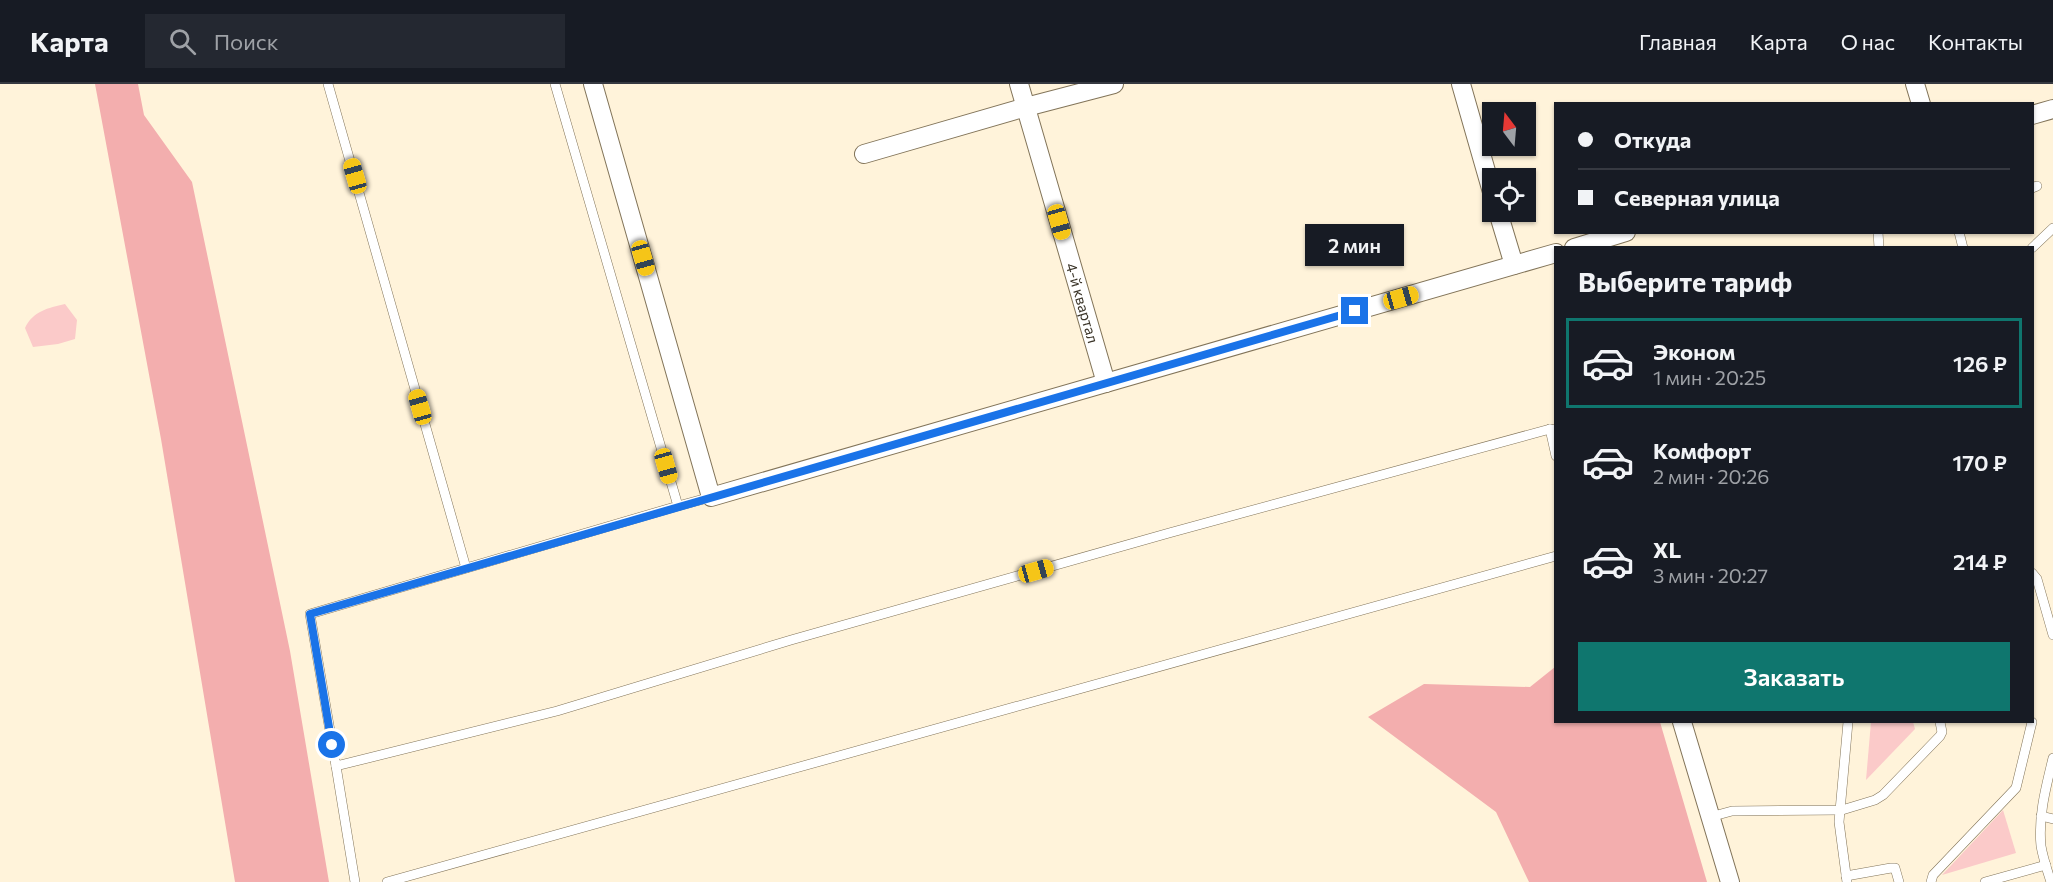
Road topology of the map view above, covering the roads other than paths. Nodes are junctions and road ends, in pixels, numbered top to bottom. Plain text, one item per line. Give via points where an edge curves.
1 (328, 84) edge
2 (555, 84) edge
3 (594, 84) edge
4 (1019, 84) edge
5 (1114, 84) edge
6 (1461, 84) edge
7 (1915, 84) edge
8 (1920, 102) edge
9 (1026, 107) junction
10 (2053, 109) edge
11 (2034, 114) edge
12 (864, 154) dead end
13 (1485, 168) edge
14 (1501, 222) edge
15 (2053, 228) edge
16 (1620, 234) edge
17 (1580, 246) edge
18 (2034, 246) edge
19 (1554, 254) edge
20 (1514, 265) junction
21 (1106, 382) junction
22 (1553, 430) edge
23 (711, 497) junction
24 (678, 506) junction
25 (1554, 557) edge
26 (466, 568) junction
27 (2034, 575) edge
28 (2053, 635) edge
29 (1682, 723) edge
30 (1848, 723) edge
31 (1940, 723) edge
32 (2031, 723) edge
33 (2053, 758) edge
34 (336, 766) junction
35 (1839, 810) junction
36 (2041, 816) junction
37 (1710, 817) junction
38 (2053, 819) edge
39 (2046, 865) junction
40 (1847, 879) edge
41 (356, 882) edge
42 (387, 882) edge
43 (1730, 882) edge
44 (1899, 882) edge
45 (1931, 882) edge
46 (1985, 882) edge
47 (2051, 882) edge

1 - 26 lane
2 - 24 lane
3 - 23 street
4 - 9 street, 4-й квартал
5 - 9 street
6 - 13 street
7 - 8 street
9 - 12 street
9 - 21 street, 4-й квартал
10 - 11 street
14 - 20 street
15 - 18 lane
16 - 17 street
19 - 20 street
20 - 21 street
21 - 23 street
22 - 34 lane via 803,637 557,711
23 - 24 lane
24 - 26 lane
25 - 42 lane
26 - 34 lane via 310,614
27 - 28 lane
29 - 37 street
30 - 35 lane
31 - 35 lane via 1940,736 1883,795
32 - 45 lane via 2016,788 1933,875
33 - 36 lane
34 - 41 lane
35 - 37 lane via 1732,811
35 - 40 lane
36 - 38 lane
36 - 39 lane via 2041,846
37 - 43 street
39 - 46 lane
39 - 47 lane
40 - 44 lane via 1892,868

